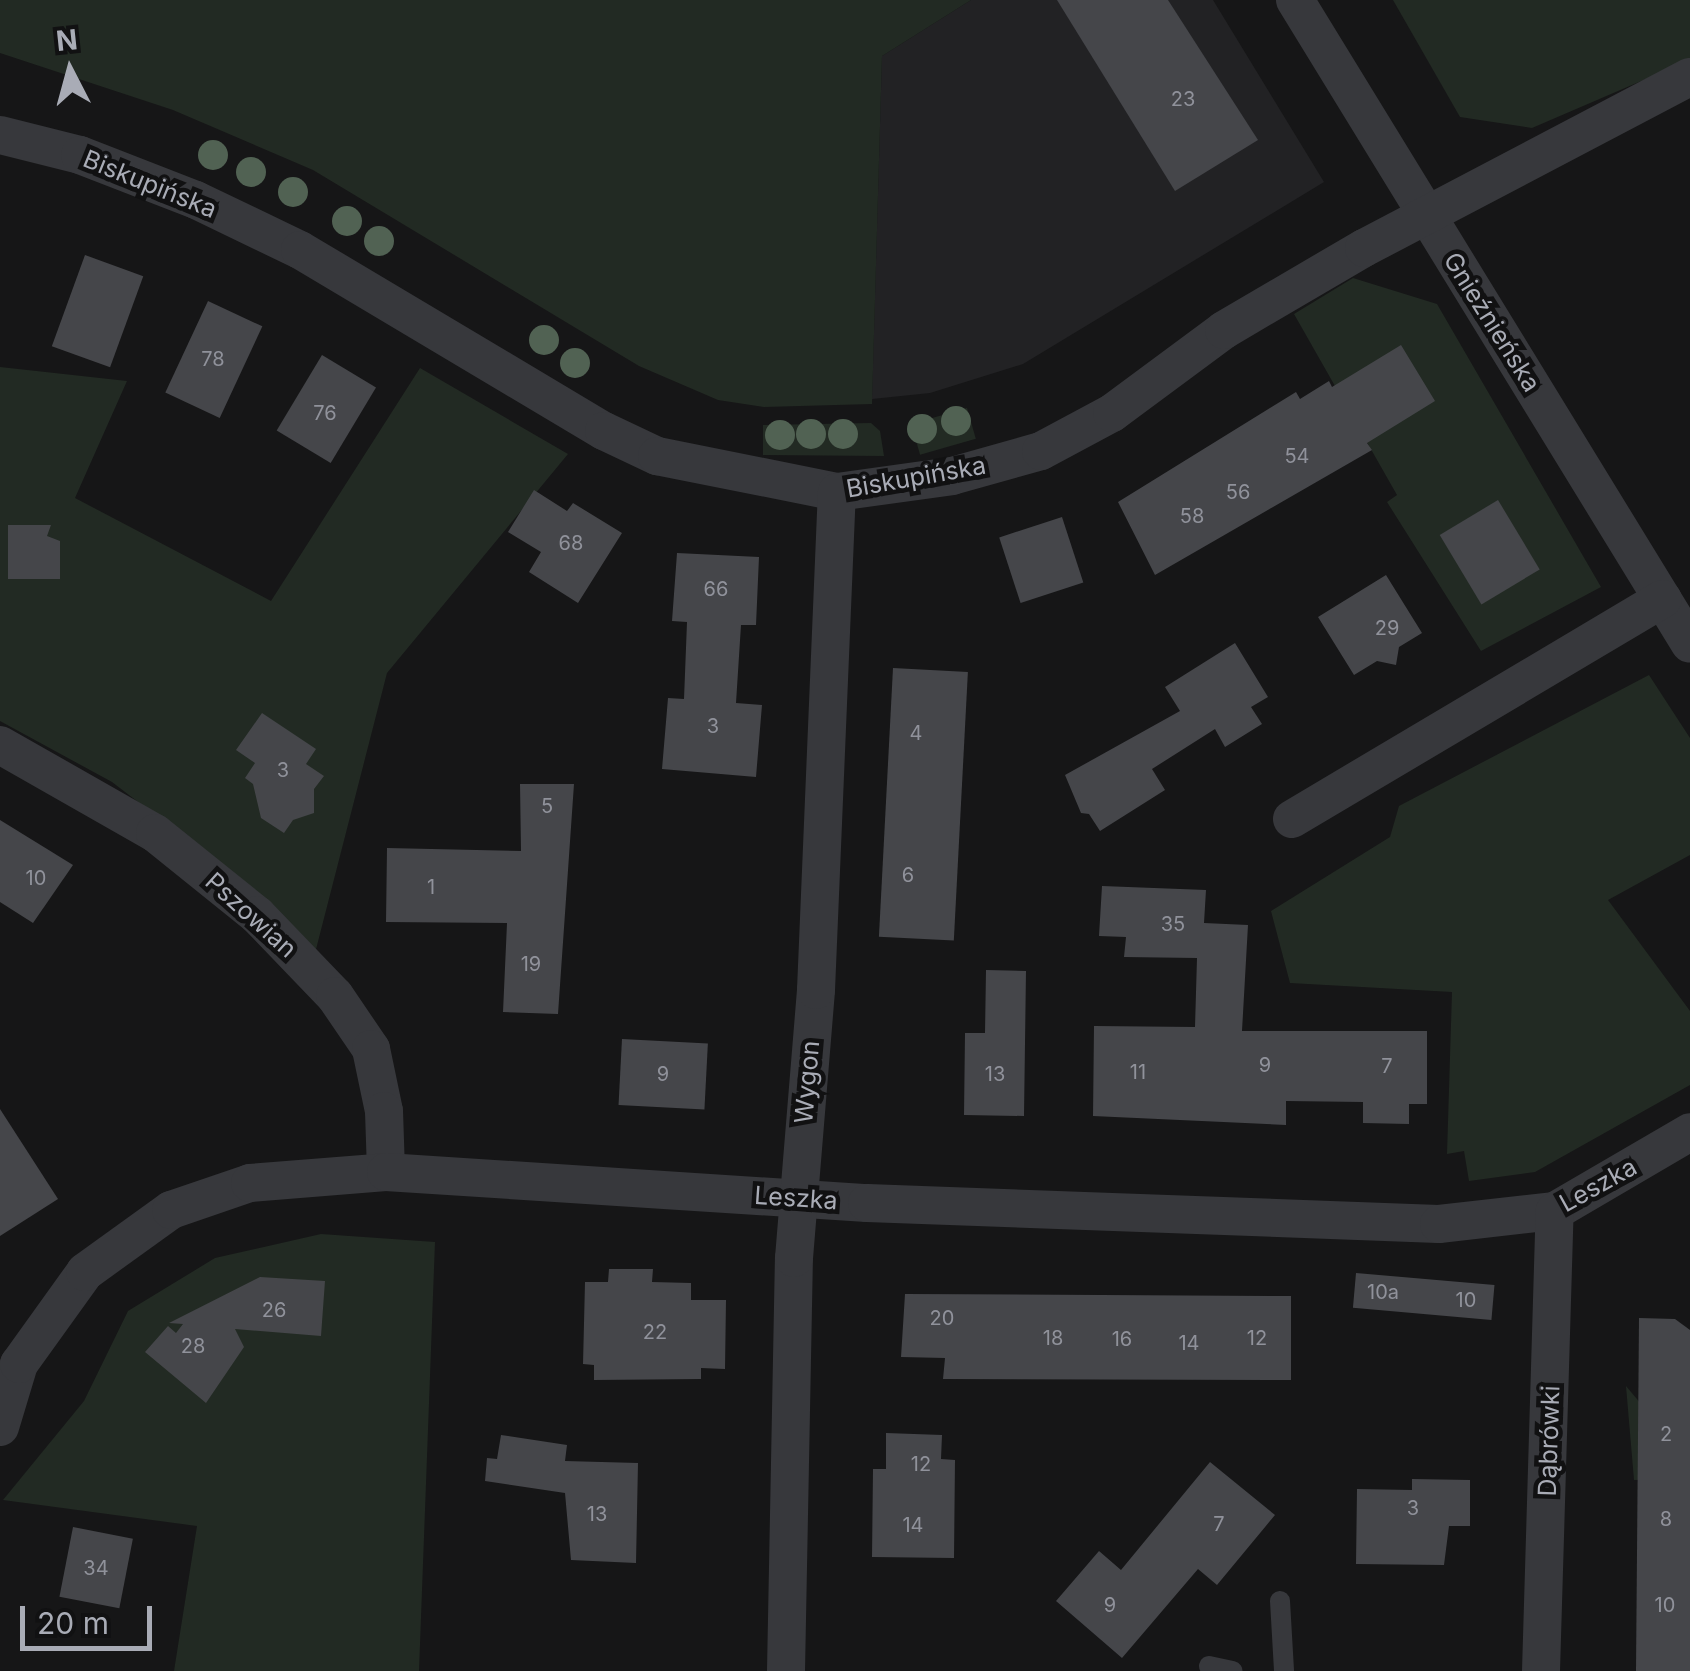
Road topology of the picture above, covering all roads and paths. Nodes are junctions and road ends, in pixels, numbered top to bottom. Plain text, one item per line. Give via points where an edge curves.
1 (1295, 0) edge
2 (1690, 77) edge
3 (0, 135) edge
4 (1426, 216) junction
5 (838, 492) junction
6 (1663, 599) junction
7 (1690, 644) edge
8 (0, 744) edge
9 (1292, 819) dead end
10 (1690, 1132) edge
11 (386, 1172) junction
12 (796, 1197) junction
13 (1555, 1211) junction
14 (9, 1356) edge
15 (0, 1427) edge
16 (1280, 1601) dead end
17 (1209, 1666) dead end
18 (786, 1671) edge
19 (1232, 1671) edge
20 (1284, 1671) edge
21 (1541, 1671) edge

1 - 4 street, Gnieźnieńska
2 - 4 street, Biskupińska
3 - 5 street, Biskupińska via 80,155 283,242 657,456
4 - 5 street, Biskupińska via 1224,330 1112,413 1041,450 952,476
4 - 6 street, Gnieźnieńska
5 - 12 street, Wygon via 816,990
6 - 7 street, Gnieźnieńska
6 - 9 street
8 - 11 street, Pszowian via 156,832 258,915 335,996 371,1049 384,1111
10 - 13 street, Leszka
11 - 12 street, Leszka
11 - 14 street, Leszka via 250,1183 171,1210 86,1272
12 - 13 street, Leszka via 1439,1224
12 - 18 street, Wygon
13 - 21 street, Dąbrówki
14 - 15 street, Leszka
16 - 20 lane
17 - 19 lane

